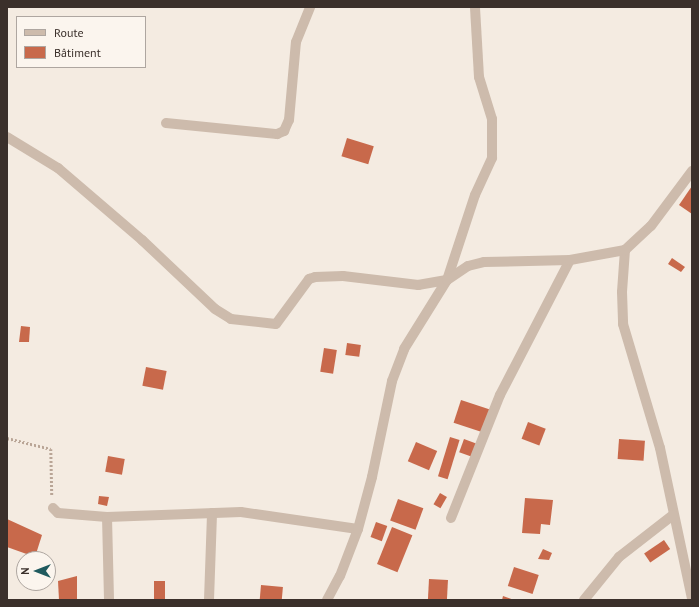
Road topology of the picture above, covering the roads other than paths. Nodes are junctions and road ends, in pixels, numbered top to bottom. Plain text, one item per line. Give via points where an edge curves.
1 (310, 7) edge
2 (474, 7) edge
3 (166, 123) dead end
4 (7, 137) edge
5 (692, 171) edge
6 (625, 250) junction
7 (570, 260) junction
8 (447, 280) junction
9 (53, 508) road end
10 (212, 513) junction
11 (673, 515) junction
12 (107, 517) junction
13 (451, 518) dead end
14 (358, 529) junction
15 (692, 599) edge
16 (109, 600) edge
17 (208, 600) edge
18 (326, 600) edge
19 (584, 600) edge

1 - 3 street via 296,42 289,120 284,131 277,134
2 - 8 street via 479,77 492,119 492,158 475,195
4 - 8 street via 58,168 142,240 215,309 232,319 276,324 309,279 316,277 343,276 418,284
5 - 6 street via 651,226
6 - 7 street
6 - 11 street via 623,324 660,448
7 - 8 street via 484,262 468,266
7 - 13 street via 500,394
8 - 14 street via 404,348 392,381 372,477
9 - 12 street via 58,513
10 - 12 street
10 - 14 street via 241,512
10 - 17 street
11 - 15 street
11 - 19 street via 619,557
12 - 16 street
14 - 18 street via 340,576

